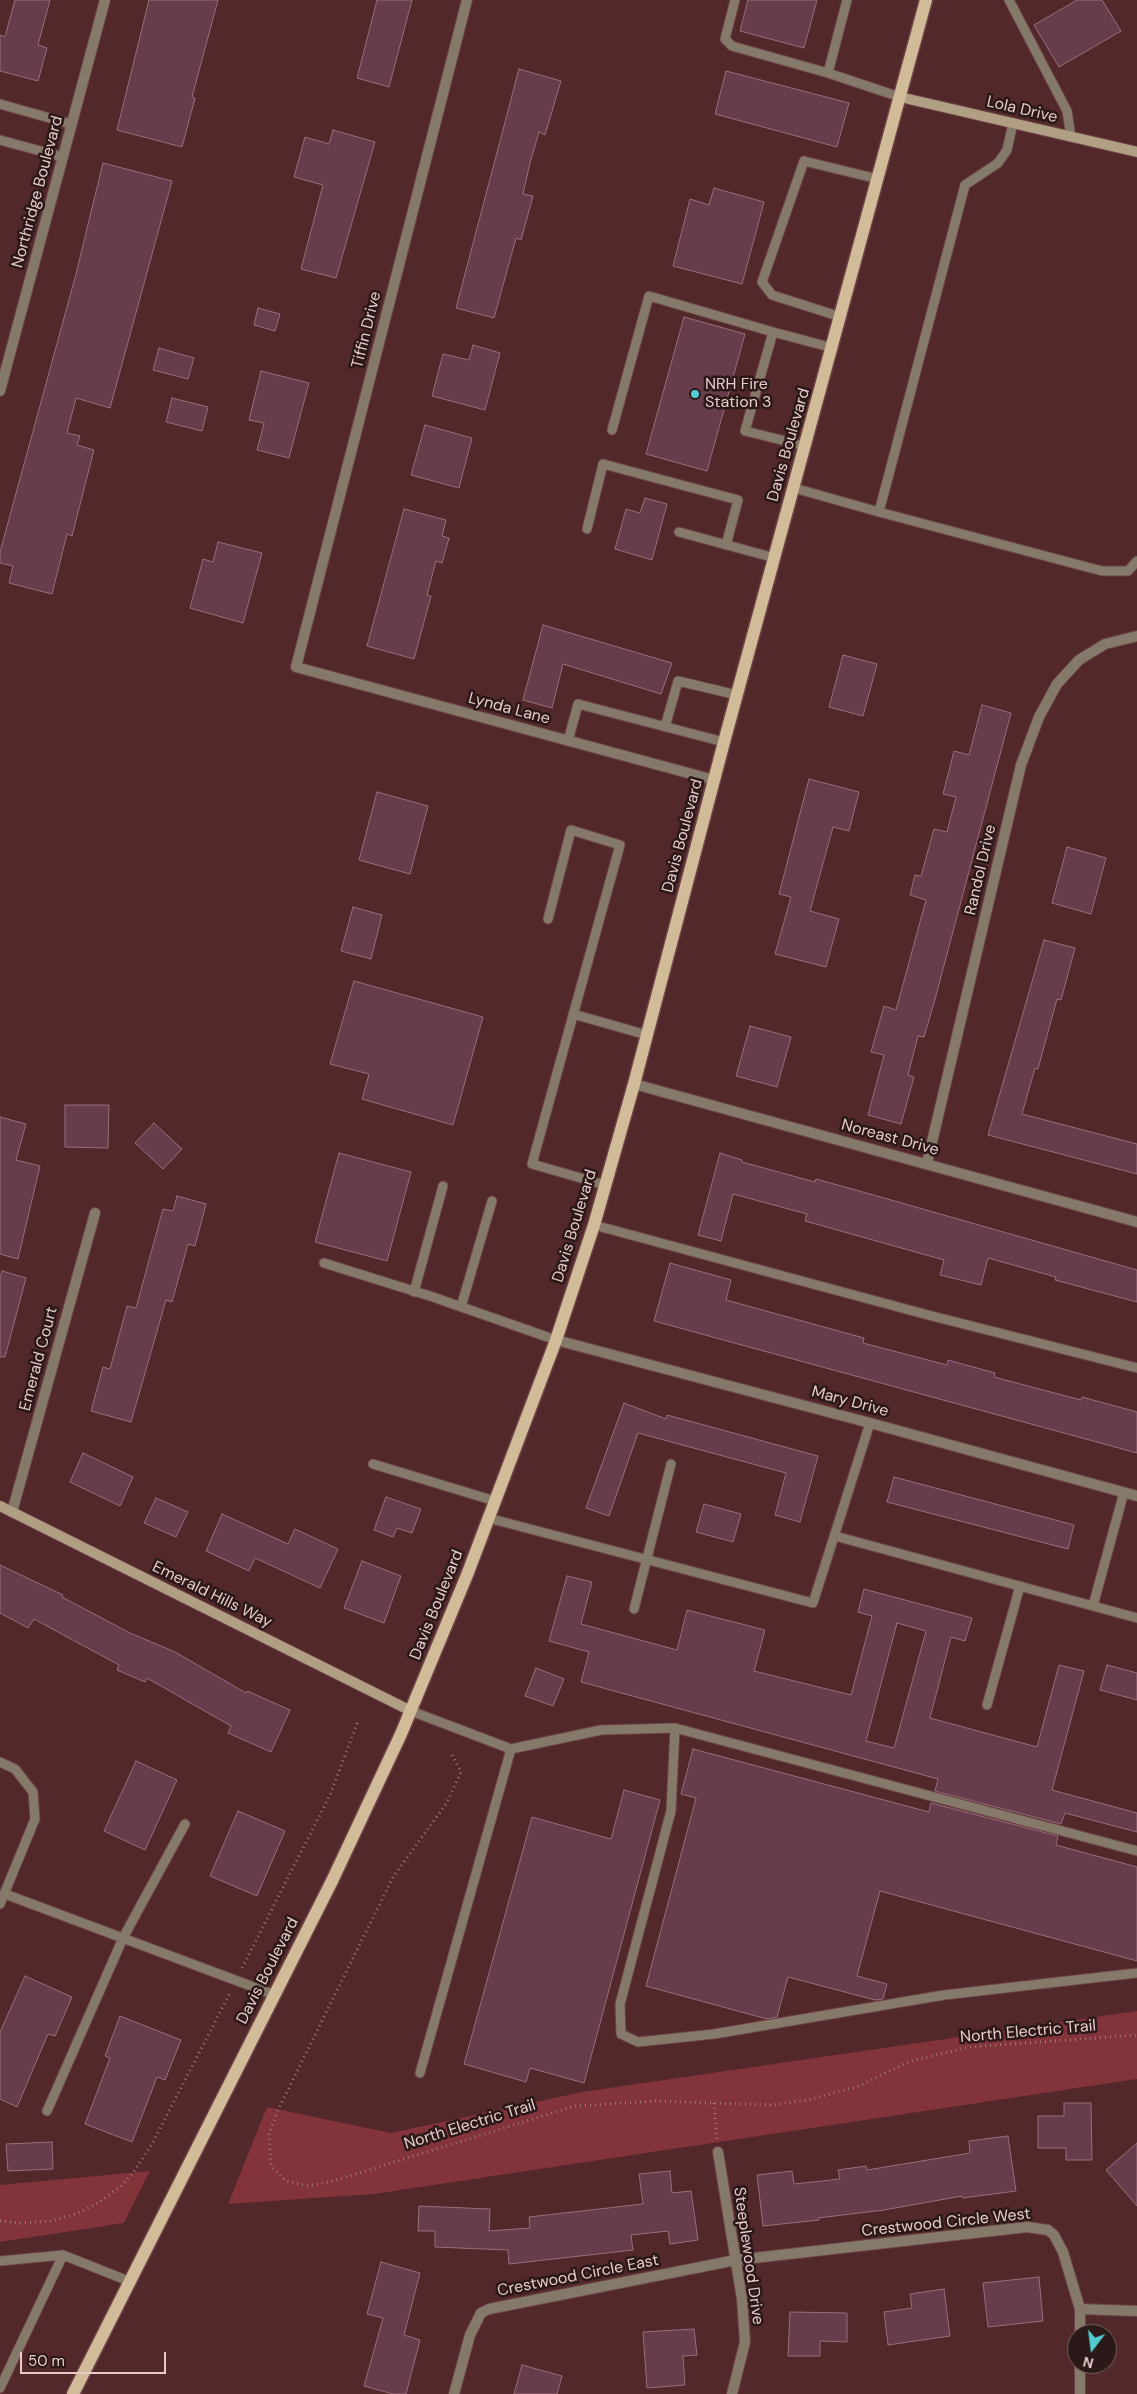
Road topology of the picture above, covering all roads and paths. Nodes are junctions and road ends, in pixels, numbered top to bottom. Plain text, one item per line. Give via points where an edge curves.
1 (105, 0) edge
2 (467, 0) edge
3 (735, 0) edge
4 (846, 0) edge
5 (926, 0) edge
6 (1009, 0) edge
7 (828, 73) junction
8 (900, 98) junction
9 (0, 104) edge
10 (1014, 123) junction
11 (72, 124) junction
12 (1070, 137) junction
13 (0, 140) edge
14 (1137, 152) edge
15 (63, 157) junction
16 (878, 179) junction
17 (841, 317) junction
18 (773, 332) junction
19 (833, 348) junction
20 (0, 392) edge
21 (612, 430) dead end
22 (806, 446) junction
23 (794, 488) junction
24 (879, 512) junction
25 (587, 529) dead end
26 (679, 532) dead end
27 (726, 545) junction
28 (774, 558) junction
29 (1137, 561) edge
30 (1137, 636) edge
31 (296, 667) joint
32 (737, 695) junction
33 (665, 727) junction
34 (568, 741) junction
35 (724, 742) junction
36 (714, 780) junction
37 (548, 919) dead end
38 (574, 1014) junction
39 (647, 1035) junction
40 (634, 1084) junction
41 (927, 1163) junction
42 (605, 1185) junction
43 (443, 1186) dead end
44 (492, 1201) dead end
45 (95, 1213) dead end
46 (1137, 1222) edge
47 (594, 1225) junction
48 (324, 1264) dead end
49 (414, 1292) junction
50 (461, 1307) junction
51 (556, 1340) junction
52 (1137, 1368) edge
53 (870, 1422) junction
54 (373, 1464) dead end
55 (671, 1464) dead end
56 (1124, 1492) junction
57 (1137, 1496) edge
58 (495, 1501) junction
59 (0, 1506) edge
60 (12, 1512) junction
61 (488, 1518) junction
62 (835, 1536) junction
63 (646, 1559) junction
64 (1020, 1586) junction
65 (1093, 1606) junction
66 (634, 1609) dead end
67 (1137, 1618) edge
68 (987, 1705) dead end
69 (411, 1711) junction
70 (358, 1722) dead end
71 (675, 1728) junction
72 (511, 1749) junction
73 (452, 1755) dead end
74 (0, 1762) edge
75 (185, 1824) dead end
76 (1137, 1851) edge
77 (5, 1894) junction
78 (0, 1904) edge
79 (123, 1938) junction
80 (1137, 1974) edge
81 (236, 1981) junction
82 (275, 1995) junction
83 (1137, 2035) edge
84 (420, 2073) dead end
85 (714, 2103) junction
86 (47, 2111) dead end
87 (718, 2152) joint
88 (0, 2220) edge
89 (63, 2255) junction
90 (0, 2260) edge
91 (736, 2260) junction
92 (131, 2282) junction
93 (1080, 2309) junction
94 (1137, 2311) edge
95 (1080, 2324) edge
96 (1080, 2374) edge
97 (0, 2388) edge
98 (73, 2394) edge
99 (454, 2394) edge
100 (732, 2394) edge
101 (1080, 2394) edge

1 - 11 street, Northridge Boulevard
2 - 31 street, Tiffin Drive
3 - 7 lane via 725,39 732,46
4 - 7 lane
5 - 8 main road, Davis Boulevard
6 - 12 lane via 1067,111
7 - 8 lane
8 - 10 street, Lola Drive
8 - 16 main road, Davis Boulevard
9 - 11 lane
10 - 12 street, Lola Drive
10 - 24 lane via 1007,150 998,163 965,185
11 - 15 street, Northridge Boulevard
12 - 14 street, Lola Drive
13 - 15 lane
15 - 20 street, Northridge Boulevard
16 - 17 main road, Davis Boulevard
16 - 17 lane via 804,161 762,282 772,295
17 - 19 main road, Davis Boulevard
18 - 19 lane
18 - 21 lane via 649,296
18 - 22 lane via 745,431
19 - 22 main road, Davis Boulevard
22 - 23 main road, Davis Boulevard
23 - 24 lane
23 - 28 main road, Davis Boulevard
24 - 29 lane via 1102,571 1128,571
25 - 27 lane via 603,464 738,500
26 - 27 lane
27 - 28 lane
28 - 32 main road, Davis Boulevard
30 - 41 street, Randol Drive via 1105,644 1079,660 1057,684 1039,716 1021,765
31 - 34 street, Lynda Lane
32 - 33 lane via 678,681
32 - 35 main road, Davis Boulevard
33 - 34 lane via 578,704
33 - 35 lane
34 - 36 street, Lynda Lane
35 - 36 main road, Davis Boulevard
36 - 39 main road, Davis Boulevard
37 - 38 lane via 571,830 620,845
38 - 39 lane
38 - 42 lane via 532,1164
39 - 40 main road, Davis Boulevard
40 - 41 street, Noreast Drive
40 - 42 main road, Davis Boulevard
41 - 46 street, Noreast Drive
42 - 47 main road, Davis Boulevard
43 - 49 lane
44 - 50 lane
45 - 60 street, Emerald Court
47 - 51 main road, Davis Boulevard
47 - 52 lane
48 - 49 lane
49 - 50 lane
50 - 51 lane
51 - 53 street, Mary Drive
51 - 58 main road, Davis Boulevard
53 - 56 street, Mary Drive
53 - 62 lane
54 - 58 lane
55 - 63 lane
56 - 57 street, Mary Drive
56 - 65 lane
58 - 61 main road, Davis Boulevard
59 - 60 street, Emerald Hills Way
60 - 69 street, Emerald Hills Way
61 - 63 lane
61 - 69 main road, Davis Boulevard
62 - 63 lane via 813,1604
62 - 64 lane
63 - 66 lane
64 - 65 lane
64 - 68 lane
65 - 67 lane
69 - 72 lane
69 - 82 main road, Davis Boulevard
70 - 81 path via 330,1795
71 - 72 lane via 601,1730
71 - 76 lane
71 - 80 lane via 671,1811 620,2004 621,2034 638,2042 714,2034 944,1995
72 - 84 lane
73 - 85 path, North Electric Trail via 461,1772 446,1804 393,1876 278,2110 269,2134 271,2166 286,2181 308,2186 575,2106 656,2101
74 - 77 lane via 15,1769 33,1792 35,1819
75 - 79 lane
77 - 78 lane
77 - 79 lane
79 - 81 lane
79 - 86 lane
81 - 82 lane
81 - 88 path via 152,2144 121,2186 84,2210 50,2221 19,2223
82 - 92 main road, Davis Boulevard
83 - 85 path, North Electric Trail via 970,2047 910,2061 859,2086 808,2100 771,2105
85 - 87 path
87 - 91 street, Steeplewood Drive
89 - 90 lane
89 - 92 lane
89 - 97 lane
91 - 93 street, Crestwood Circle West via 1027,2227 1048,2230 1054,2236 1063,2252
91 - 99 street, Crestwood Circle East via 489,2309 481,2313 470,2335
91 - 100 street, Steeplewood Drive via 745,2342
92 - 98 main road, Davis Boulevard
93 - 94 street
93 - 95 street, Crestwood Circle West
96 - 101 street

